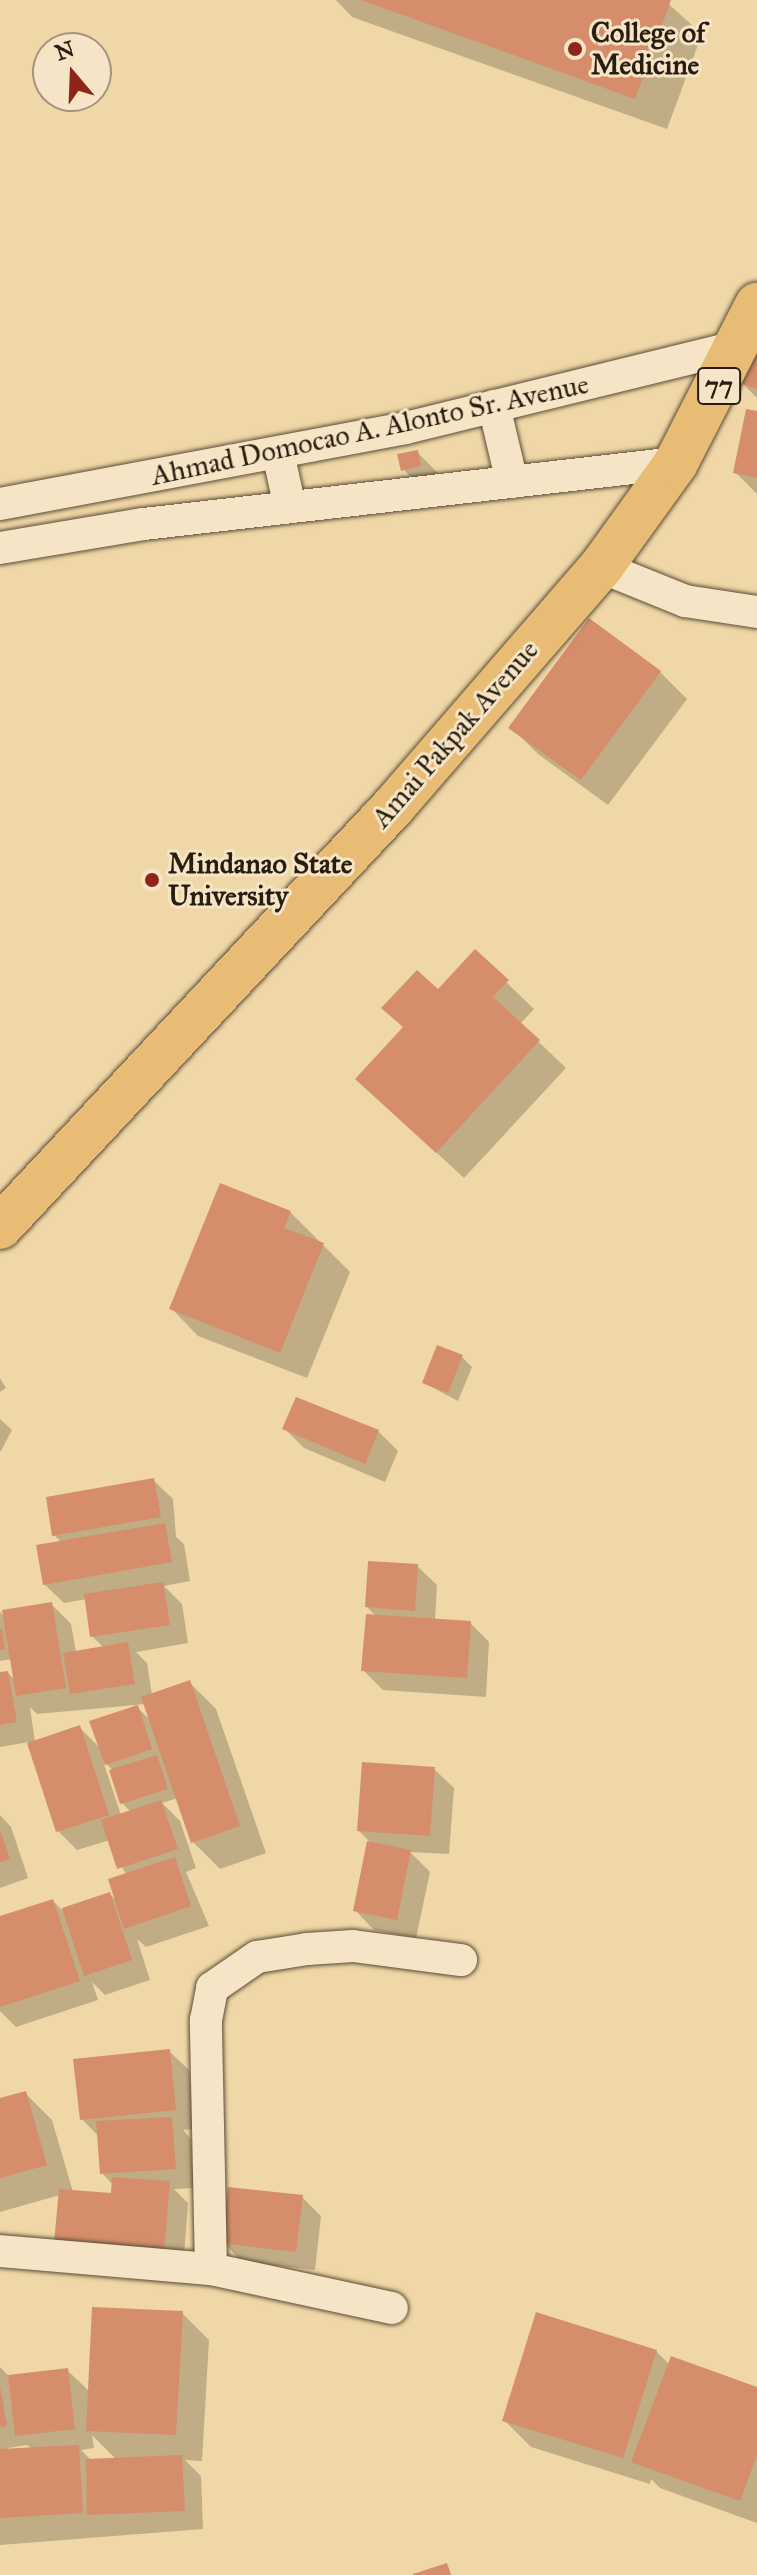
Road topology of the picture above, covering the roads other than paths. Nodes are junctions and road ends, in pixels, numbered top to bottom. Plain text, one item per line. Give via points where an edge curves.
1 (757, 305) edge
2 (737, 347) junction
3 (494, 406) junction
4 (278, 453) junction
5 (676, 463) junction
6 (512, 482) junction
7 (0, 504) edge
8 (290, 507) junction
9 (0, 548) edge
10 (601, 567) junction
11 (757, 612) edge
12 (0, 1227) edge
13 (461, 1960) dead end
14 (0, 2251) edge
15 (211, 2269) junction
16 (392, 2308) dead end

1 - 2 highway, Amai Pakpak Avenue / 77
2 - 3 street, Ahmad Domocao A. Alonto Sr. Avenue
2 - 5 highway, Amai Pakpak Avenue / 77
3 - 4 street, Ahmad Domocao A. Alonto Sr. Avenue
3 - 6 street
4 - 7 street, Ahmad Domocao A. Alonto Sr. Avenue
4 - 8 street
5 - 6 street, Ahmad Domocao A. Alonto Sr. Avenue
5 - 10 highway, Amai Pakpak Avenue / 77
6 - 8 street, Ahmad Domocao A. Alonto Sr. Avenue
8 - 9 street, Ahmad Domocao A. Alonto Sr. Avenue
10 - 11 street via 685,601
10 - 12 highway, Amai Pakpak Avenue / 77 via 393,807
13 - 15 street via 353,1946 307,1949 257,1957 212,1988 206,2020
14 - 15 street
15 - 16 street

